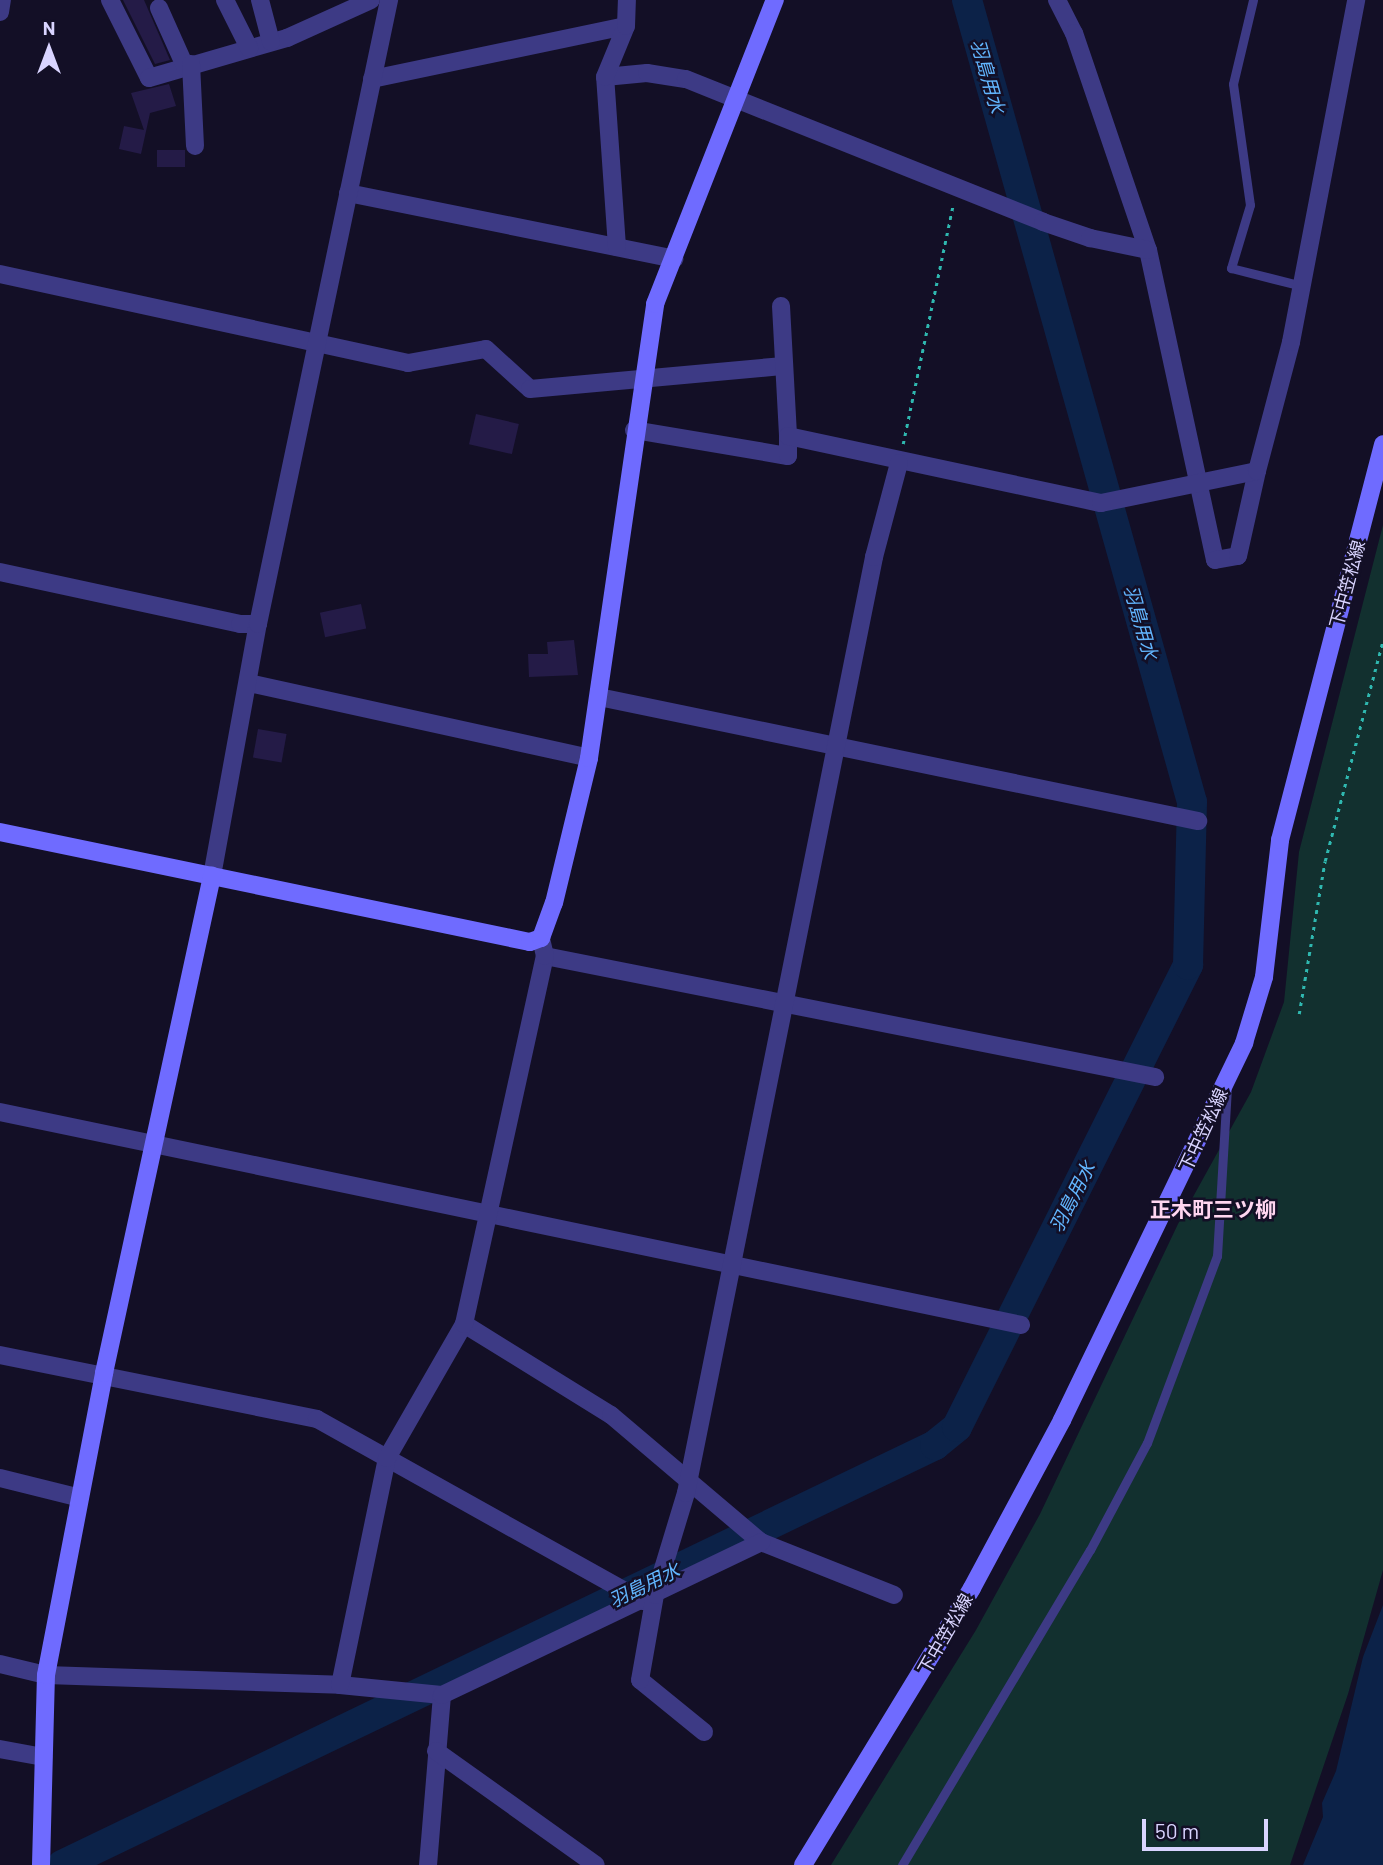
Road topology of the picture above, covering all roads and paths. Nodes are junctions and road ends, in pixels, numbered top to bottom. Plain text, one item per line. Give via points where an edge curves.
1 (2, 0) edge
2 (110, 0) edge
3 (225, 0) edge
4 (260, 0) edge
5 (371, 0) edge
6 (389, 0) edge
7 (627, 0) edge
8 (775, 0) edge
9 (1057, 0) edge
10 (1253, 0) edge
11 (1356, 0) edge
12 (159, 8) dead end
13 (0, 12) edge
14 (625, 26) junction
15 (271, 42) junction
16 (249, 48) junction
17 (188, 65) junction
18 (604, 77) junction
19 (372, 79) junction
20 (736, 100) junction
21 (195, 146) dead end
22 (956, 187) junction
23 (348, 193) junction
24 (617, 247) junction
25 (1148, 250) junction
26 (674, 259) junction
27 (0, 274) edge
28 (1301, 286) junction
29 (781, 306) dead end
30 (318, 341) junction
31 (784, 366) junction
32 (642, 379) junction
33 (634, 430) junction
34 (788, 436) junction
35 (1383, 444) edge
36 (900, 463) junction
37 (1257, 471) junction
38 (1199, 484) junction
39 (0, 572) edge
40 (258, 624) junction
41 (1383, 640) edge
42 (249, 683) junction
43 (599, 698) junction
44 (836, 744) junction
45 (589, 758) junction
46 (1198, 821) dead end
47 (0, 832) edge
48 (212, 876) junction
49 (543, 947) junction
50 (785, 1005) junction
51 (1299, 1014) dead end
52 (1155, 1077) dead end
53 (1227, 1078) junction
54 (0, 1112) edge
55 (152, 1146) junction
56 (488, 1214) junction
57 (733, 1267) junction
58 (464, 1324) junction
59 (1021, 1325) dead end
60 (0, 1355) edge
61 (104, 1373) junction
62 (387, 1458) junction
63 (0, 1478) edge
64 (689, 1479) junction
65 (80, 1498) junction
66 (761, 1541) junction
67 (894, 1595) dead end
68 (649, 1597) junction
69 (0, 1664) edge
70 (46, 1675) junction
71 (340, 1685) junction
72 (442, 1695) junction
73 (704, 1732) dead end
74 (0, 1749) edge
75 (436, 1751) junction
76 (43, 1757) junction
77 (41, 1860) edge
78 (428, 1865) edge
79 (596, 1865) edge
80 (803, 1865) edge
81 (902, 1865) edge

1 - 13 street
2 - 17 street via 149,78
3 - 16 street
4 - 15 street
5 - 15 street
6 - 19 street
7 - 14 street
8 - 20 street
9 - 25 street via 1074,33
10 - 28 lane via 1233,84 1250,205 1231,268
11 - 28 street
12 - 17 street
14 - 18 street
14 - 19 street
15 - 16 street
16 - 17 street
17 - 21 street
18 - 20 street via 647,73 686,79
18 - 24 street
19 - 23 street
20 - 22 street
20 - 26 street
22 - 25 street via 1090,238
22 - 36 path
23 - 24 street
23 - 30 street
24 - 26 street
25 - 38 street
26 - 32 street via 655,304
27 - 30 street
28 - 37 street
29 - 31 street
30 - 32 street via 408,363 486,349 530,389
30 - 40 street
31 - 32 street
31 - 34 street
32 - 33 street
33 - 34 street via 788,456
33 - 43 street
34 - 36 street
35 - 53 street, 下中笠松線 via 1280,841 1264,977
36 - 38 street via 1101,503
36 - 44 street via 874,557
37 - 38 street
37 - 38 street via 1238,556 1215,559
39 - 40 street via 240,624
40 - 42 street
41 - 51 path via 1325,860
42 - 45 street
42 - 48 street
43 - 44 street
43 - 45 street
44 - 46 street
44 - 50 street
45 - 49 street
47 - 48 street
48 - 49 street
48 - 55 street
49 - 50 street
49 - 56 street
50 - 52 street
50 - 57 street
53 - 80 street, 下中笠松線 via 1062,1420 972,1588
53 - 81 lane via 1217,1256 1147,1443 1090,1550
54 - 55 street
55 - 56 street
55 - 61 street
56 - 57 street
56 - 58 street
57 - 59 street
57 - 64 street
58 - 62 street
58 - 64 street via 611,1415
60 - 61 street
61 - 62 street via 174,1393 317,1419
61 - 65 street
62 - 68 street via 622,1590
62 - 71 street
63 - 65 street
64 - 66 street
64 - 68 street via 664,1564
65 - 70 street
66 - 67 street
66 - 68 street
68 - 72 street
68 - 73 street via 640,1680
69 - 70 street
70 - 71 street
70 - 76 street
71 - 72 street
72 - 75 street
74 - 76 street
75 - 78 street
75 - 79 street
76 - 77 street

